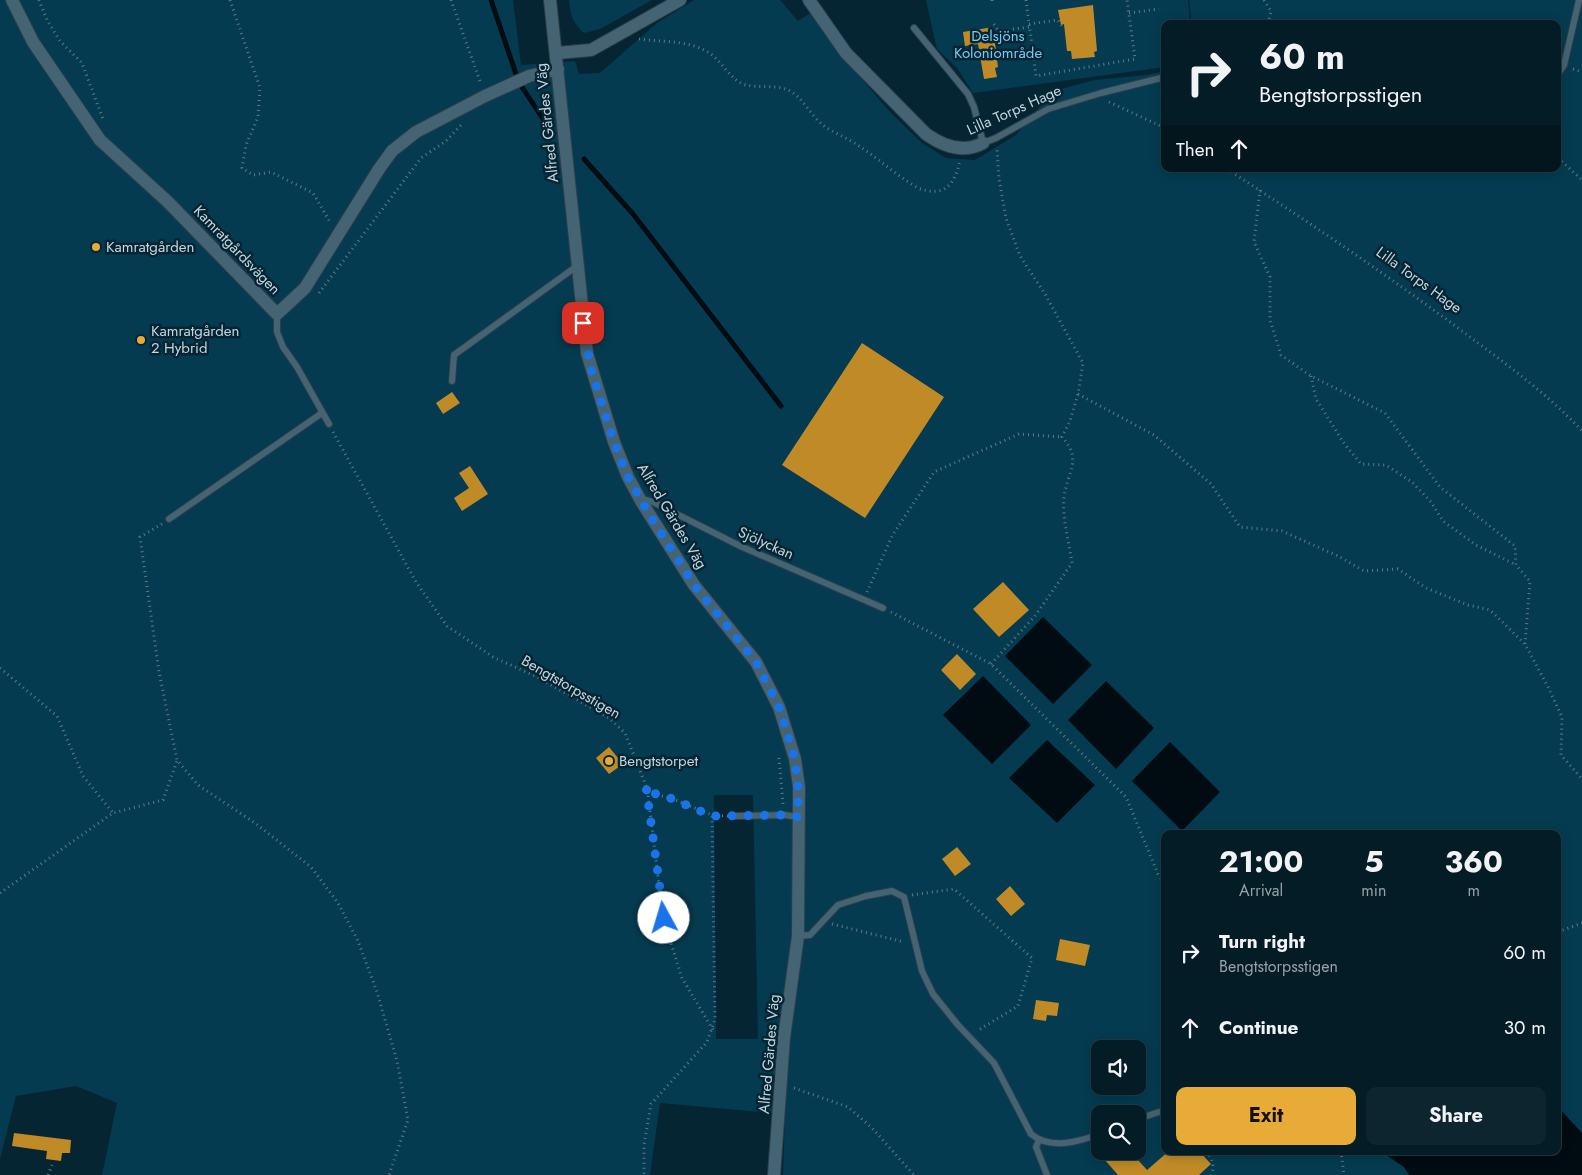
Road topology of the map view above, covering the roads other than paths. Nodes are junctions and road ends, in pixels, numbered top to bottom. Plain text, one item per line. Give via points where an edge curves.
1 (12, 0) edge
2 (550, 0) edge
3 (680, 0) edge
4 (809, 0) edge
5 (1579, 0) edge
6 (914, 28) dead end
7 (557, 53) junction
8 (558, 69) junction
9 (1561, 70) edge
10 (1161, 78) edge
11 (983, 143) junction
12 (577, 266) junction
13 (277, 314) junction
14 (452, 381) dead end
15 (322, 413) junction
16 (329, 424) road end
17 (641, 502) junction
18 (169, 519) road end
19 (883, 608) road end
20 (736, 816) road end
21 (798, 817) junction
22 (798, 936) junction
23 (1161, 1111) edge
24 (1146, 1116) edge
25 (1091, 1137) edge
26 (1039, 1140) junction
27 (774, 1175) edge
28 (1047, 1175) edge

1 - 13 street, Kamratgårdsvägen via 33,42 100,140 168,202
2 - 7 street, Alfred Gärdes Väg
3 - 7 street via 591,50
4 - 11 street, Lilla Torps Hage via 846,53 926,134 940,144 962,149
5 - 9 lane
6 - 11 lane via 968,94
7 - 8 street, Alfred Gärdes Väg
8 - 12 street, Alfred Gärdes Väg
8 - 13 street, Kamratgårdsvägen via 529,76 485,96 416,132 392,151 305,288
10 - 11 lane, Lilla Torps Hage via 1048,109
12 - 14 lane via 454,356
12 - 17 street, Alfred Gärdes Väg via 591,369 619,456
13 - 15 lane via 277,332 283,347
15 - 16 lane
15 - 18 lane
17 - 19 lane, Sjölyckan via 653,502 740,546
17 - 21 street, Alfred Gärdes Väg via 694,585 756,662 779,707 795,759
20 - 21 lane
21 - 22 street, Alfred Gärdes Väg
22 - 26 lane via 810,935 838,905 892,891 904,897 922,971 932,994 994,1063 1031,1134
22 - 27 street, Alfred Gärdes Väg via 784,1038
23 - 24 lane
25 - 26 lane via 1066,1144
26 - 28 lane via 1036,1147

